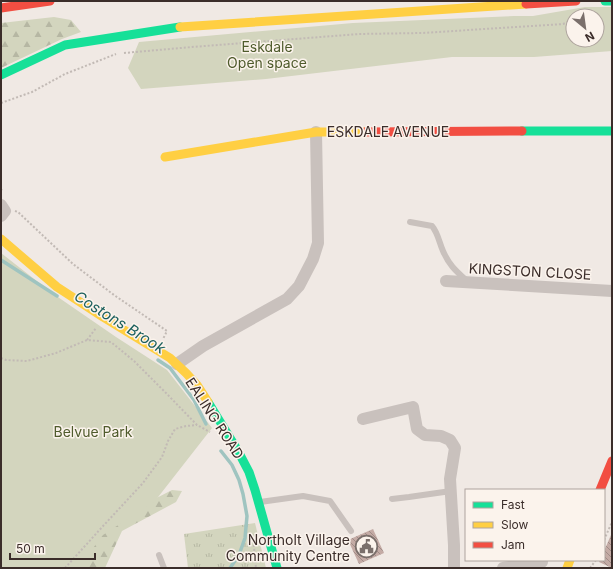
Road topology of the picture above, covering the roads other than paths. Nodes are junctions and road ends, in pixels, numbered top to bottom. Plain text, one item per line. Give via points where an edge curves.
1 (50, 1) edge
2 (576, 1) edge
3 (605, 1) edge
4 (612, 1) edge
5 (1, 8) edge
6 (1, 75) edge
7 (612, 131) edge
8 (316, 132) junction
9 (165, 157) dead end
10 (1, 205) edge
11 (1, 216) edge
12 (410, 222) dead end
13 (1, 239) edge
14 (446, 281) dead end
15 (468, 282) junction
16 (612, 290) edge
17 (177, 364) junction
18 (363, 418) dead end
19 (612, 461) edge
20 (600, 489) edge
21 (451, 491) junction
22 (392, 499) dead end
23 (258, 502) junction
24 (351, 531) dead end
25 (159, 555) dead end
26 (542, 562) dead end
27 (164, 568) edge
28 (277, 568) edge
29 (454, 568) edge
30 (503, 568) edge

1 - 5 main road
2 - 6 main road via 184,26 65,45
3 - 4 main road
7 - 8 main road, ESKDALE AVENUE
8 - 9 main road, ESKDALE AVENUE
8 - 17 street via 318,243 299,286 287,299 203,346
10 - 11 street via 5,211
12 - 15 lane via 432,226 452,267
13 - 17 main road, EALING ROAD via 57,287
14 - 15 street, KINGSTON CLOSE
15 - 16 street, KINGSTON CLOSE
17 - 23 main road, EALING ROAD via 197,385 238,451
18 - 21 street via 412,407 417,428 426,435 441,436 450,440 455,448 450,479
19 - 20 main road
21 - 22 lane
21 - 29 street
23 - 24 lane via 303,496 330,501
23 - 28 main road, EALING ROAD
25 - 27 lane
26 - 30 street

